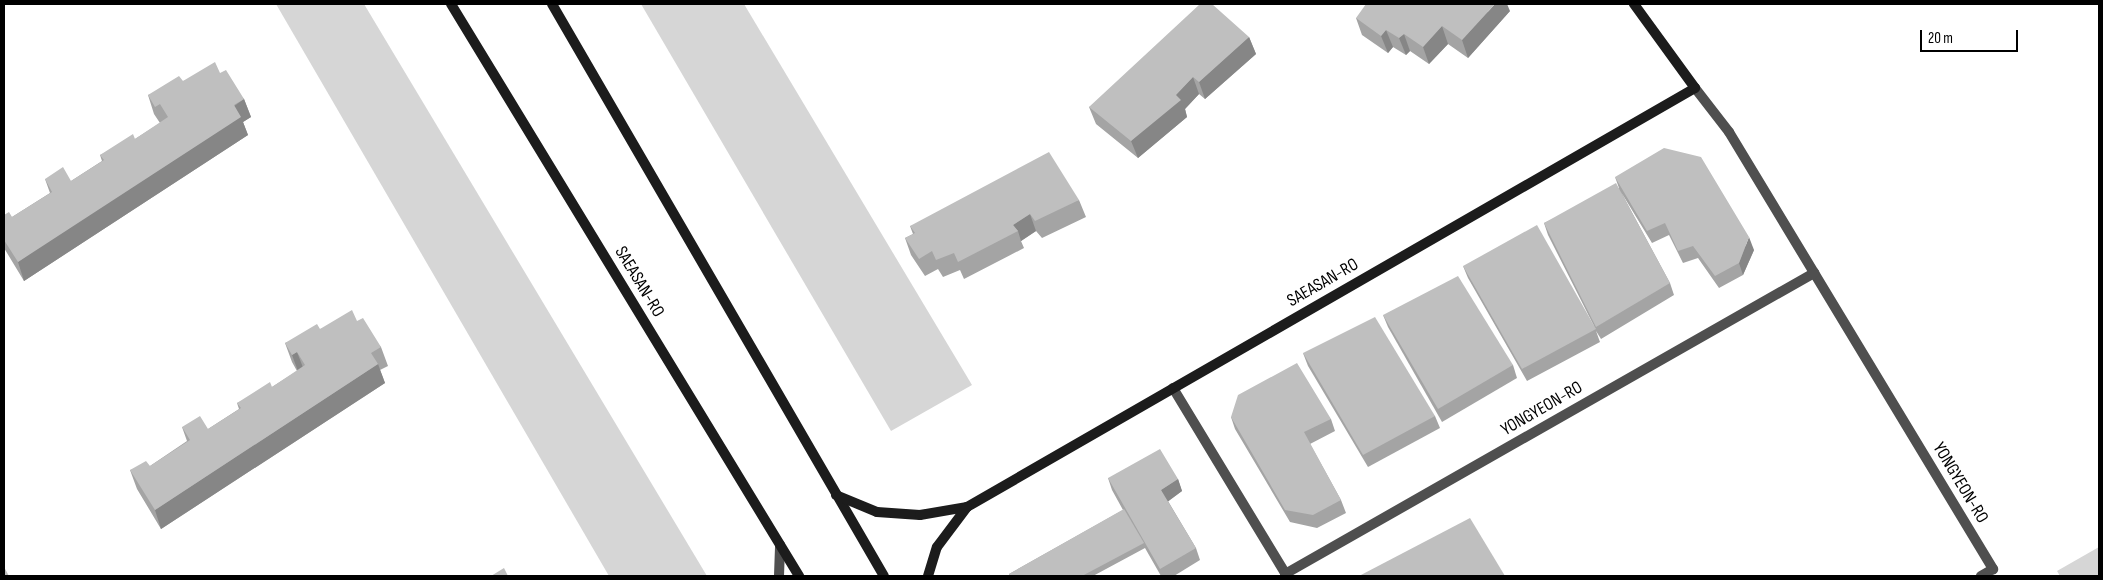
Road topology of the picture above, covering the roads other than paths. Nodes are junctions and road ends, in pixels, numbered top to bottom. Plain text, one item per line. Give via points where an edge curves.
1 (451, 4) edge
2 (552, 4) edge
3 (1634, 4) edge
4 (1695, 88) junction
5 (1814, 273) junction
6 (1173, 388) junction
7 (836, 495) junction
8 (967, 507) junction
9 (780, 544) junction
10 (1286, 575) edge
11 (779, 576) edge
12 (799, 576) edge
13 (884, 576) edge
14 (928, 576) edge
15 (1980, 576) edge

1 - 9 main road, SAEASAN-RO
2 - 7 main road
3 - 4 main road, YONGYEON-RO
4 - 5 street, YONGYEON-RO via 1729,132
4 - 6 main road, SAEASAN-RO
5 - 10 street, YONGYEON-RO
5 - 15 street, YONGYEON-RO via 1993,569
6 - 8 main road, SAEASAN-RO
6 - 10 street, YONGYEON-RO
7 - 8 main road, SAEASAN-RO via 876,512 920,515
7 - 13 main road
8 - 14 main road, SAEASAN-RO via 937,547
9 - 11 street
9 - 12 main road, SAEASAN-RO

